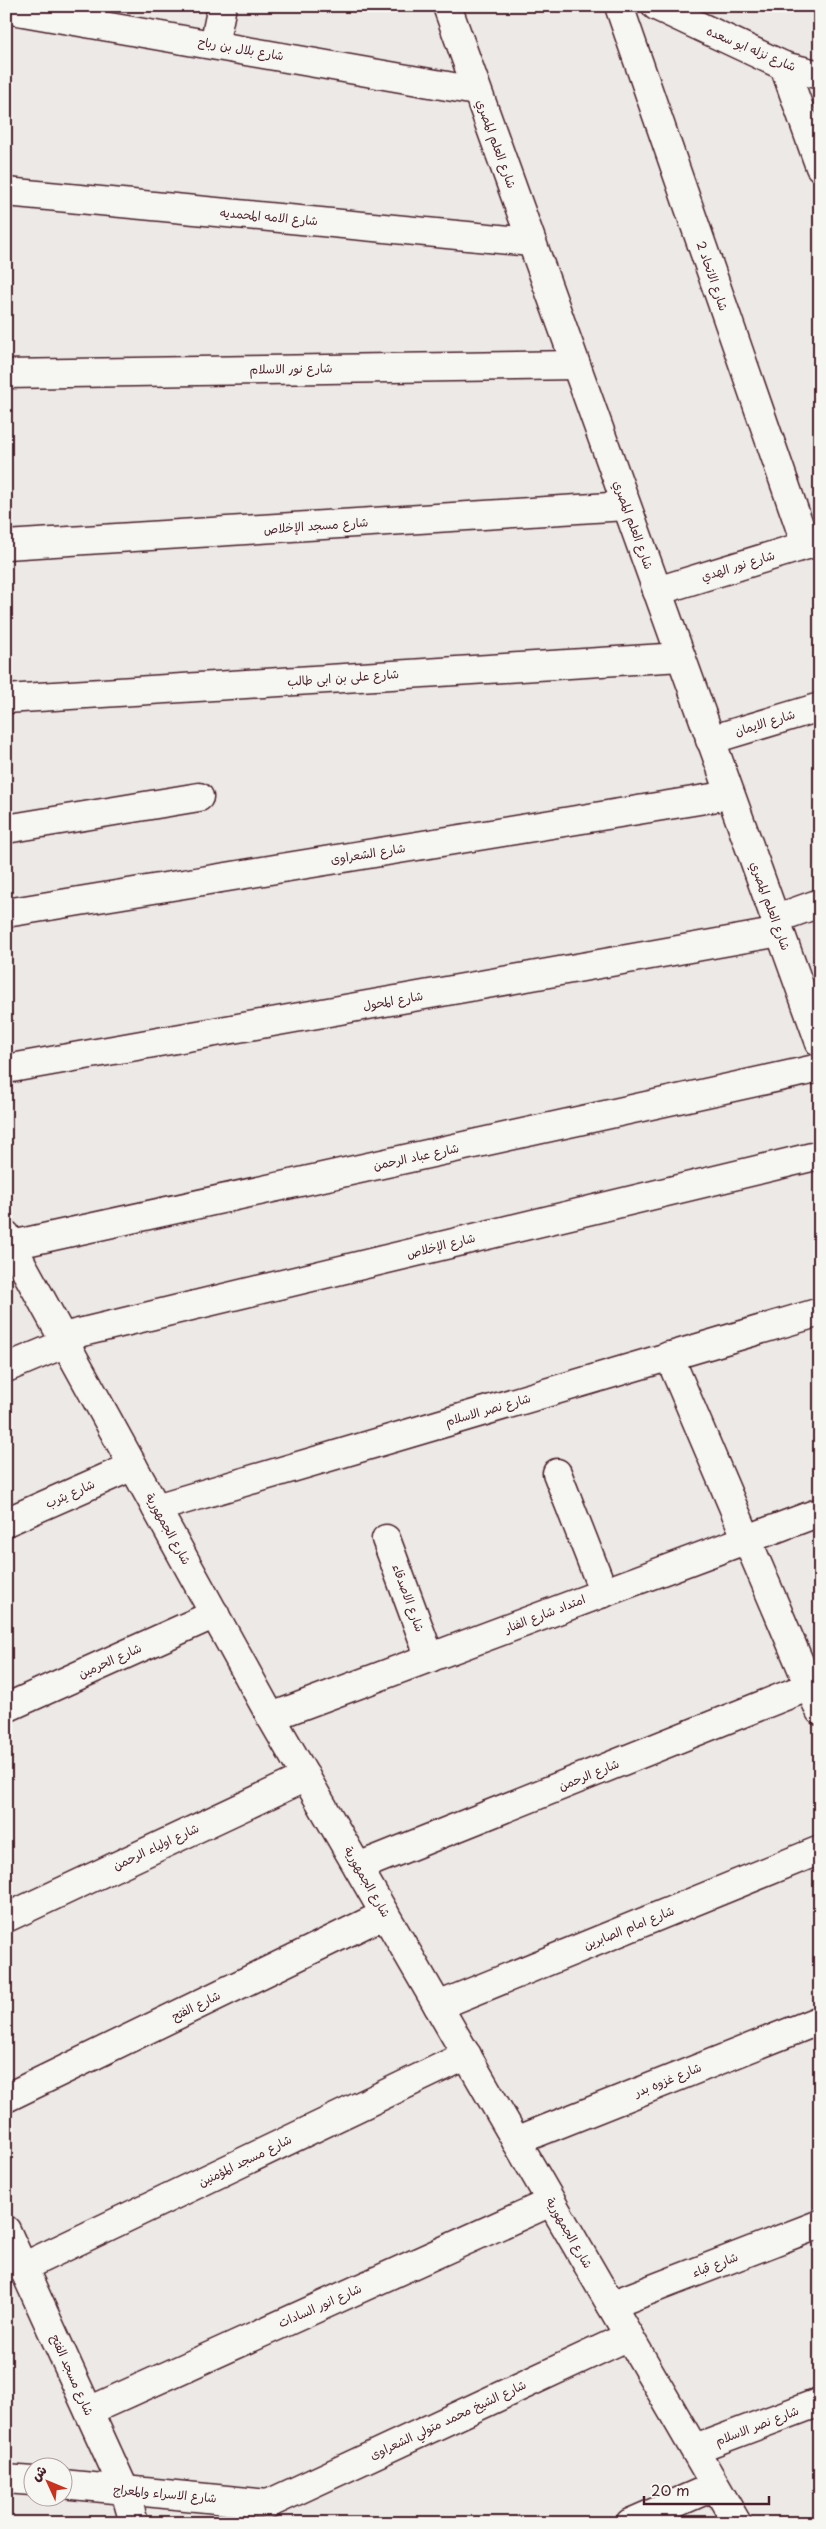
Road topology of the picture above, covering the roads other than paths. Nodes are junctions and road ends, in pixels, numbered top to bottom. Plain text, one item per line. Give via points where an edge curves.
1 (222, 6) edge
2 (447, 6) edge
3 (619, 6) edge
4 (656, 6) edge
5 (6, 9) edge
6 (53, 12) edge
7 (214, 45) junction
8 (784, 66) junction
9 (820, 75) edge
10 (476, 90) junction
11 (820, 167) edge
12 (6, 192) edge
13 (531, 242) junction
14 (575, 365) junction
15 (6, 374) edge
16 (626, 506) junction
17 (813, 543) edge
18 (6, 545) edge
19 (656, 591) junction
20 (681, 657) junction
21 (6, 699) edge
22 (820, 707) edge
23 (710, 740) junction
24 (730, 794) junction
25 (199, 797) dead end
26 (6, 829) edge
27 (820, 903) edge
28 (6, 913) edge
29 (778, 926) junction
30 (820, 1043) edge
31 (820, 1068) edge
32 (6, 1069) edge
33 (820, 1155) edge
34 (11, 1252) edge
35 (820, 1312) edge
36 (64, 1340) junction
37 (669, 1356) junction
38 (6, 1368) edge
39 (133, 1466) junction
40 (557, 1473) dead end
41 (156, 1508) junction
42 (820, 1512) edge
43 (6, 1522) edge
44 (386, 1538) dead end
45 (747, 1540) junction
46 (604, 1593) junction
47 (215, 1614) junction
48 (430, 1658) junction
49 (814, 1684) edge
50 (6, 1708) edge
51 (820, 1711) edge
52 (271, 1717) junction
53 (306, 1777) junction
54 (820, 1850) edge
55 (358, 1867) junction
56 (385, 1914) junction
57 (6, 1918) edge
58 (438, 2006) junction
59 (820, 2020) edge
60 (467, 2055) junction
61 (6, 2098) edge
62 (516, 2141) junction
63 (551, 2202) junction
64 (820, 2224) edge
65 (6, 2230) edge
66 (23, 2267) junction
67 (611, 2305) junction
68 (629, 2336) junction
69 (820, 2402) edge
70 (88, 2411) junction
71 (695, 2449) junction
72 (6, 2478) edge
73 (22, 2480) edge
74 (72, 2485) edge
75 (715, 2486) junction
76 (125, 2491) junction
77 (271, 2513) edge
78 (134, 2523) edge
79 (630, 2523) edge
80 (737, 2523) edge

1 - 7 street
2 - 10 street, شارع العلم المصري
3 - 17 street, شارع الاتحاد 2
4 - 8 street, شارع نزله ابو سعده
5 - 6 street, شارع بلال بن رباح
6 - 7 street, شارع بلال بن رباح
7 - 10 street, شارع بلال بن رباح
8 - 9 street, شارع نزله ابو سعده
8 - 11 street
10 - 13 street, شارع العلم المصري
12 - 13 street, شارع الامه المحمديه
13 - 14 street, شارع العلم المصري
14 - 15 street, شارع نور الاسلام
14 - 16 street, شارع العلم المصري
16 - 18 street, شارع مسجد الإخلاص
16 - 19 street, شارع العلم المصري
17 - 19 street, شارع نور الهدي
19 - 20 street, شارع العلم المصري
20 - 21 street, شارع على بن ابى طالب
20 - 23 street, شارع العلم المصري
22 - 23 street, شارع الايمان
23 - 24 street, شارع العلم المصري
24 - 28 street, شارع الشعراوى
24 - 29 street, شارع العلم المصري
25 - 26 street
27 - 29 street, شارع المحول
29 - 30 street, شارع العلم المصري
29 - 32 street, شارع المحول
31 - 34 street, شارع عباد الرحمن
33 - 36 street, شارع الإخلاص
34 - 36 street, شارع الجمهورية
35 - 37 street, شارع نصر الاسلام
36 - 38 street, شارع الإخلاص
36 - 39 street, شارع الجمهورية
37 - 41 street, شارع نصر الاسلام
37 - 45 street
39 - 41 street, شارع الجمهورية
39 - 43 street, شارع يثرب
40 - 46 street
41 - 47 street, شارع الجمهورية
42 - 45 street, امتداد شارع الفنار
44 - 48 street, شارع الاصدقاء
45 - 46 street, امتداد شارع الفنار
45 - 49 street
46 - 48 street, امتداد شارع الفنار
47 - 50 street, شارع الحرمين
47 - 52 street, شارع الجمهورية
48 - 52 street, امتداد شارع الفنار
49 - 51 street
49 - 55 street, شارع الرحمن
52 - 53 street, شارع الجمهورية
53 - 55 street, شارع الجمهورية
53 - 57 street, شارع اولياء الرحمن
54 - 58 street, شارع امام الصابرين
55 - 56 street, شارع الجمهورية
56 - 58 street, شارع الجمهورية
56 - 61 street, شارع الفتح
58 - 60 street, شارع الجمهورية
59 - 62 street, شارع غزوه بدر
60 - 62 street, شارع الجمهورية
60 - 66 street, شارع مسجد المؤمنين
62 - 63 street, شارع الجمهورية
63 - 67 street, شارع الجمهورية
63 - 70 street, شارع انور السادات
64 - 67 street, شارع قباء
65 - 66 street, شارع مسجد الفتح
66 - 70 street, شارع مسجد الفتح
67 - 68 street, شارع الجمهورية
68 - 71 street, شارع الجمهورية
68 - 77 street, شارع الشيخ محمد متولي الشعراوى
69 - 71 street, شارع نصر الاسلام
70 - 76 street, شارع مسجد الفتح
71 - 75 street, شارع الجمهورية
72 - 73 street
74 - 76 street, شارع الاسراء والمعراج
75 - 79 street
75 - 80 street, شارع الجمهورية
76 - 77 street, شارع الاسراء والمعراج
76 - 78 street, شارع مسجد الفتح

